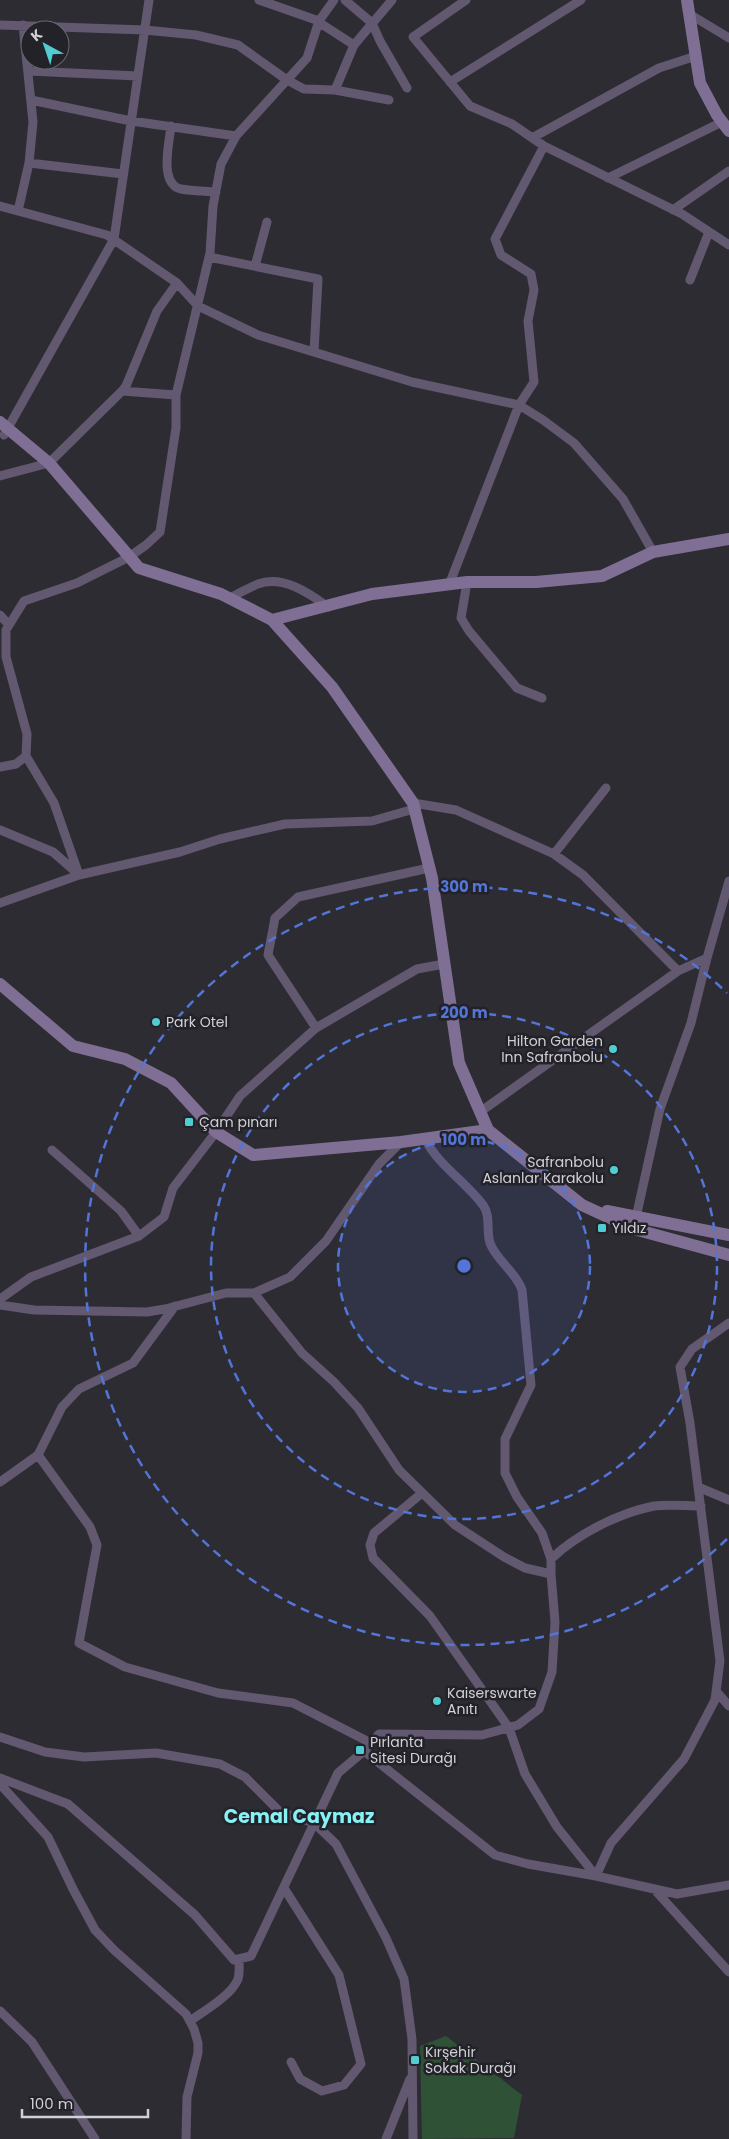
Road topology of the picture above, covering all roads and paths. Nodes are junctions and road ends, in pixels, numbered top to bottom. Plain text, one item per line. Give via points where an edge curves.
1 (149, 0) edge
2 (259, 0) edge
3 (334, 0) edge
4 (345, 0) edge
5 (392, 0) edge
6 (466, 0) edge
7 (581, 0) edge
8 (687, 0) edge
9 (690, 15) junction
10 (319, 22) junction
11 (372, 23) junction
12 (0, 25) edge
13 (20, 25) edge
14 (70, 27) edge
15 (145, 30) junction
16 (729, 38) edge
17 (354, 44) junction
18 (696, 56) junction
19 (28, 71) joint
20 (138, 76) junction
21 (287, 80) junction
22 (450, 82) junction
23 (407, 88) dead end
24 (335, 90) junction
25 (31, 100) junction
26 (389, 100) dead end
27 (131, 120) junction
28 (170, 126) junction
29 (726, 126) edge
30 (236, 136) junction
31 (532, 138) junction
32 (544, 146) junction
33 (29, 163) junction
34 (729, 171) edge
35 (123, 174) junction
36 (608, 178) junction
37 (216, 192) junction
38 (0, 206) edge
39 (673, 210) junction
40 (18, 211) junction
41 (267, 222) dead end
42 (709, 232) junction
43 (114, 239) junction
44 (729, 245) edge
45 (209, 257) junction
46 (256, 266) junction
47 (690, 280) dead end
48 (176, 283) junction
49 (198, 306) junction
50 (314, 352) junction
51 (122, 392) junction
52 (176, 395) junction
53 (519, 405) junction
54 (4, 428) edge
55 (50, 463) junction
56 (0, 476) edge
57 (729, 539) edge
58 (653, 552) junction
59 (129, 557) junction
60 (467, 582) junction
61 (449, 585) junction
62 (230, 598) junction
63 (328, 607) junction
64 (0, 615) edge
65 (272, 620) junction
66 (9, 625) junction
67 (542, 698) dead end
68 (26, 756) junction
69 (0, 768) edge
70 (606, 788) dead end
71 (414, 806) junction
72 (0, 830) edge
73 (554, 854) junction
74 (429, 868) junction
75 (79, 875) junction
76 (729, 881) edge
77 (726, 899) edge
78 (0, 903) edge
79 (707, 958) junction
80 (444, 964) junction
81 (678, 971) junction
82 (0, 984) edge
83 (316, 1028) junction
84 (480, 1112) junction
85 (488, 1130) junction
86 (216, 1132) junction
87 (425, 1139) junction
88 (401, 1142) junction
89 (52, 1150) dead end
90 (635, 1223) junction
91 (729, 1235) edge
92 (140, 1236) junction
93 (729, 1254) edge
94 (254, 1293) junction
95 (0, 1299) edge
96 (0, 1305) edge
97 (175, 1306) junction
98 (729, 1322) edge
99 (38, 1455) junction
100 (0, 1482) edge
101 (698, 1486) junction
102 (422, 1493) junction
103 (729, 1500) edge
104 (701, 1506) junction
105 (551, 1559) junction
106 (551, 1574) junction
107 (716, 1691) junction
108 (729, 1706) edge
109 (510, 1728) junction
110 (0, 1738) edge
111 (371, 1743) junction
112 (364, 1751) junction
113 (0, 1778) edge
114 (0, 1784) edge
115 (314, 1823) junction
116 (596, 1876) junction
117 (729, 1886) edge
118 (284, 1888) junction
119 (653, 1889) junction
120 (239, 1958) junction
121 (729, 1972) edge
122 (0, 2011) edge
123 (190, 2021) junction
124 (291, 2062) dead end
125 (412, 2074) junction
126 (96, 2139) edge
127 (186, 2139) edge
128 (386, 2139) edge
129 (413, 2139) edge

1 - 15 street
2 - 10 street
3 - 10 street
4 - 11 street
5 - 11 street
6 - 22 street via 413,37
7 - 22 street
8 - 9 street
9 - 16 street
9 - 18 street
10 - 17 street
10 - 21 street via 307,58
11 - 17 street
11 - 23 street
12 - 13 street
14 - 15 street
15 - 20 street
15 - 21 street via 196,35 238,45
17 - 24 street
18 - 29 street via 700,83
18 - 31 street via 659,68
19 - 20 street
19 - 25 street
20 - 27 street
21 - 24 street via 304,89
21 - 30 street
22 - 31 street via 470,106 512,124
24 - 26 street
25 - 27 street
25 - 33 street via 33,122
27 - 28 street
27 - 35 street
28 - 30 street
28 - 37 street via 169,181 181,189
29 - 36 street
30 - 37 street via 221,164
31 - 32 street
32 - 36 street
32 - 53 street via 495,239 501,255 531,274 534,290 528,321 534,382
33 - 35 street
33 - 40 street
34 - 39 street
35 - 43 street
36 - 39 street
37 - 45 street
38 - 40 street
39 - 42 street
40 - 43 street
41 - 46 street
42 - 44 street
42 - 47 street
43 - 48 street
43 - 54 street
45 - 46 street
45 - 49 street
46 - 50 street via 318,279
48 - 49 street
48 - 51 street via 157,311
49 - 50 street via 258,335
49 - 52 street
50 - 53 street via 412,382
51 - 52 street
51 - 55 street
52 - 59 street via 176,428 160,532
53 - 58 street via 574,442 623,499
53 - 61 street
54 - 55 street
55 - 56 street
55 - 59 street
57 - 58 street
58 - 60 street via 602,576 536,582
59 - 62 street via 139,568
59 - 66 street via 77,583 24,601
60 - 61 street
60 - 67 street via 461,618 465,625 517,688
61 - 63 street via 372,594
62 - 63 street via 260,583 280,582 310,594
62 - 65 street
63 - 65 street
64 - 66 street
65 - 71 street via 332,687
66 - 68 street via 6,630 6,657 27,734
68 - 69 street via 16,764
68 - 75 street via 54,804
70 - 73 street
71 - 73 street via 456,810
71 - 74 street
71 - 75 street via 372,821 286,824
72 - 75 street via 53,852
73 - 81 street via 582,875
74 - 80 street
74 - 83 street via 298,897 275,918 268,955
75 - 78 street
76 - 77 street
77 - 79 street
79 - 81 street
79 - 90 street via 691,1023 660,1109
80 - 83 street via 417,969
80 - 84 street via 459,1063
81 - 84 street
82 - 86 street via 73,1046 125,1059 171,1083
83 - 86 street via 240,1096
84 - 85 street
85 - 87 street
85 - 90 street via 582,1205
86 - 88 street via 253,1155
86 - 92 street via 174,1188 164,1217
87 - 88 street
87 - 105 street via 442,1164 484,1206 491,1245 522,1290 531,1385 506,1439 505,1473 542,1533
88 - 94 street via 379,1164 326,1241 290,1277
89 - 92 street via 121,1211
90 - 91 street
90 - 93 street
92 - 95 street via 31,1277
94 - 97 street via 226,1293
94 - 102 street via 302,1353 358,1408 398,1470
96 - 97 street via 34,1310 137,1312
97 - 99 street via 133,1363 79,1389 62,1406
98 - 101 street via 692,1349 680,1367
99 - 100 street
99 - 111 street via 90,1527 97,1545 79,1643 125,1667 218,1693 294,1703
101 - 103 street
101 - 104 street
102 - 106 street via 455,1525 504,1557 525,1568
102 - 109 street via 374,1533 370,1545 373,1558 430,1616
104 - 105 street via 656,1506 626,1513 566,1544
104 - 107 street via 720,1661
105 - 106 street
106 - 109 street via 555,1622 552,1672 539,1709
107 - 108 street
107 - 116 street via 715,1700 684,1759 611,1843
109 - 111 street via 482,1735 379,1734
109 - 116 street via 525,1774 557,1827
110 - 115 street via 45,1752 84,1757 156,1753 220,1764 245,1777 280,1812
111 - 112 street
112 - 115 street via 338,1773
112 - 116 street via 494,1855
113 - 120 street via 68,1804 195,1915 234,1960
114 - 123 street via 48,1837 95,1930
115 - 118 street
115 - 125 street via 336,1844 404,1979 412,2039
116 - 119 street
117 - 119 street via 677,1894
118 - 120 street via 251,1956
118 - 124 street via 339,1974 361,2064 344,2085 322,2090 300,2079
119 - 121 street
120 - 123 street via 236,1983 222,1998
122 - 126 street via 32,2042
123 - 127 street via 198,2053 187,2097
125 - 128 street
125 - 129 street

